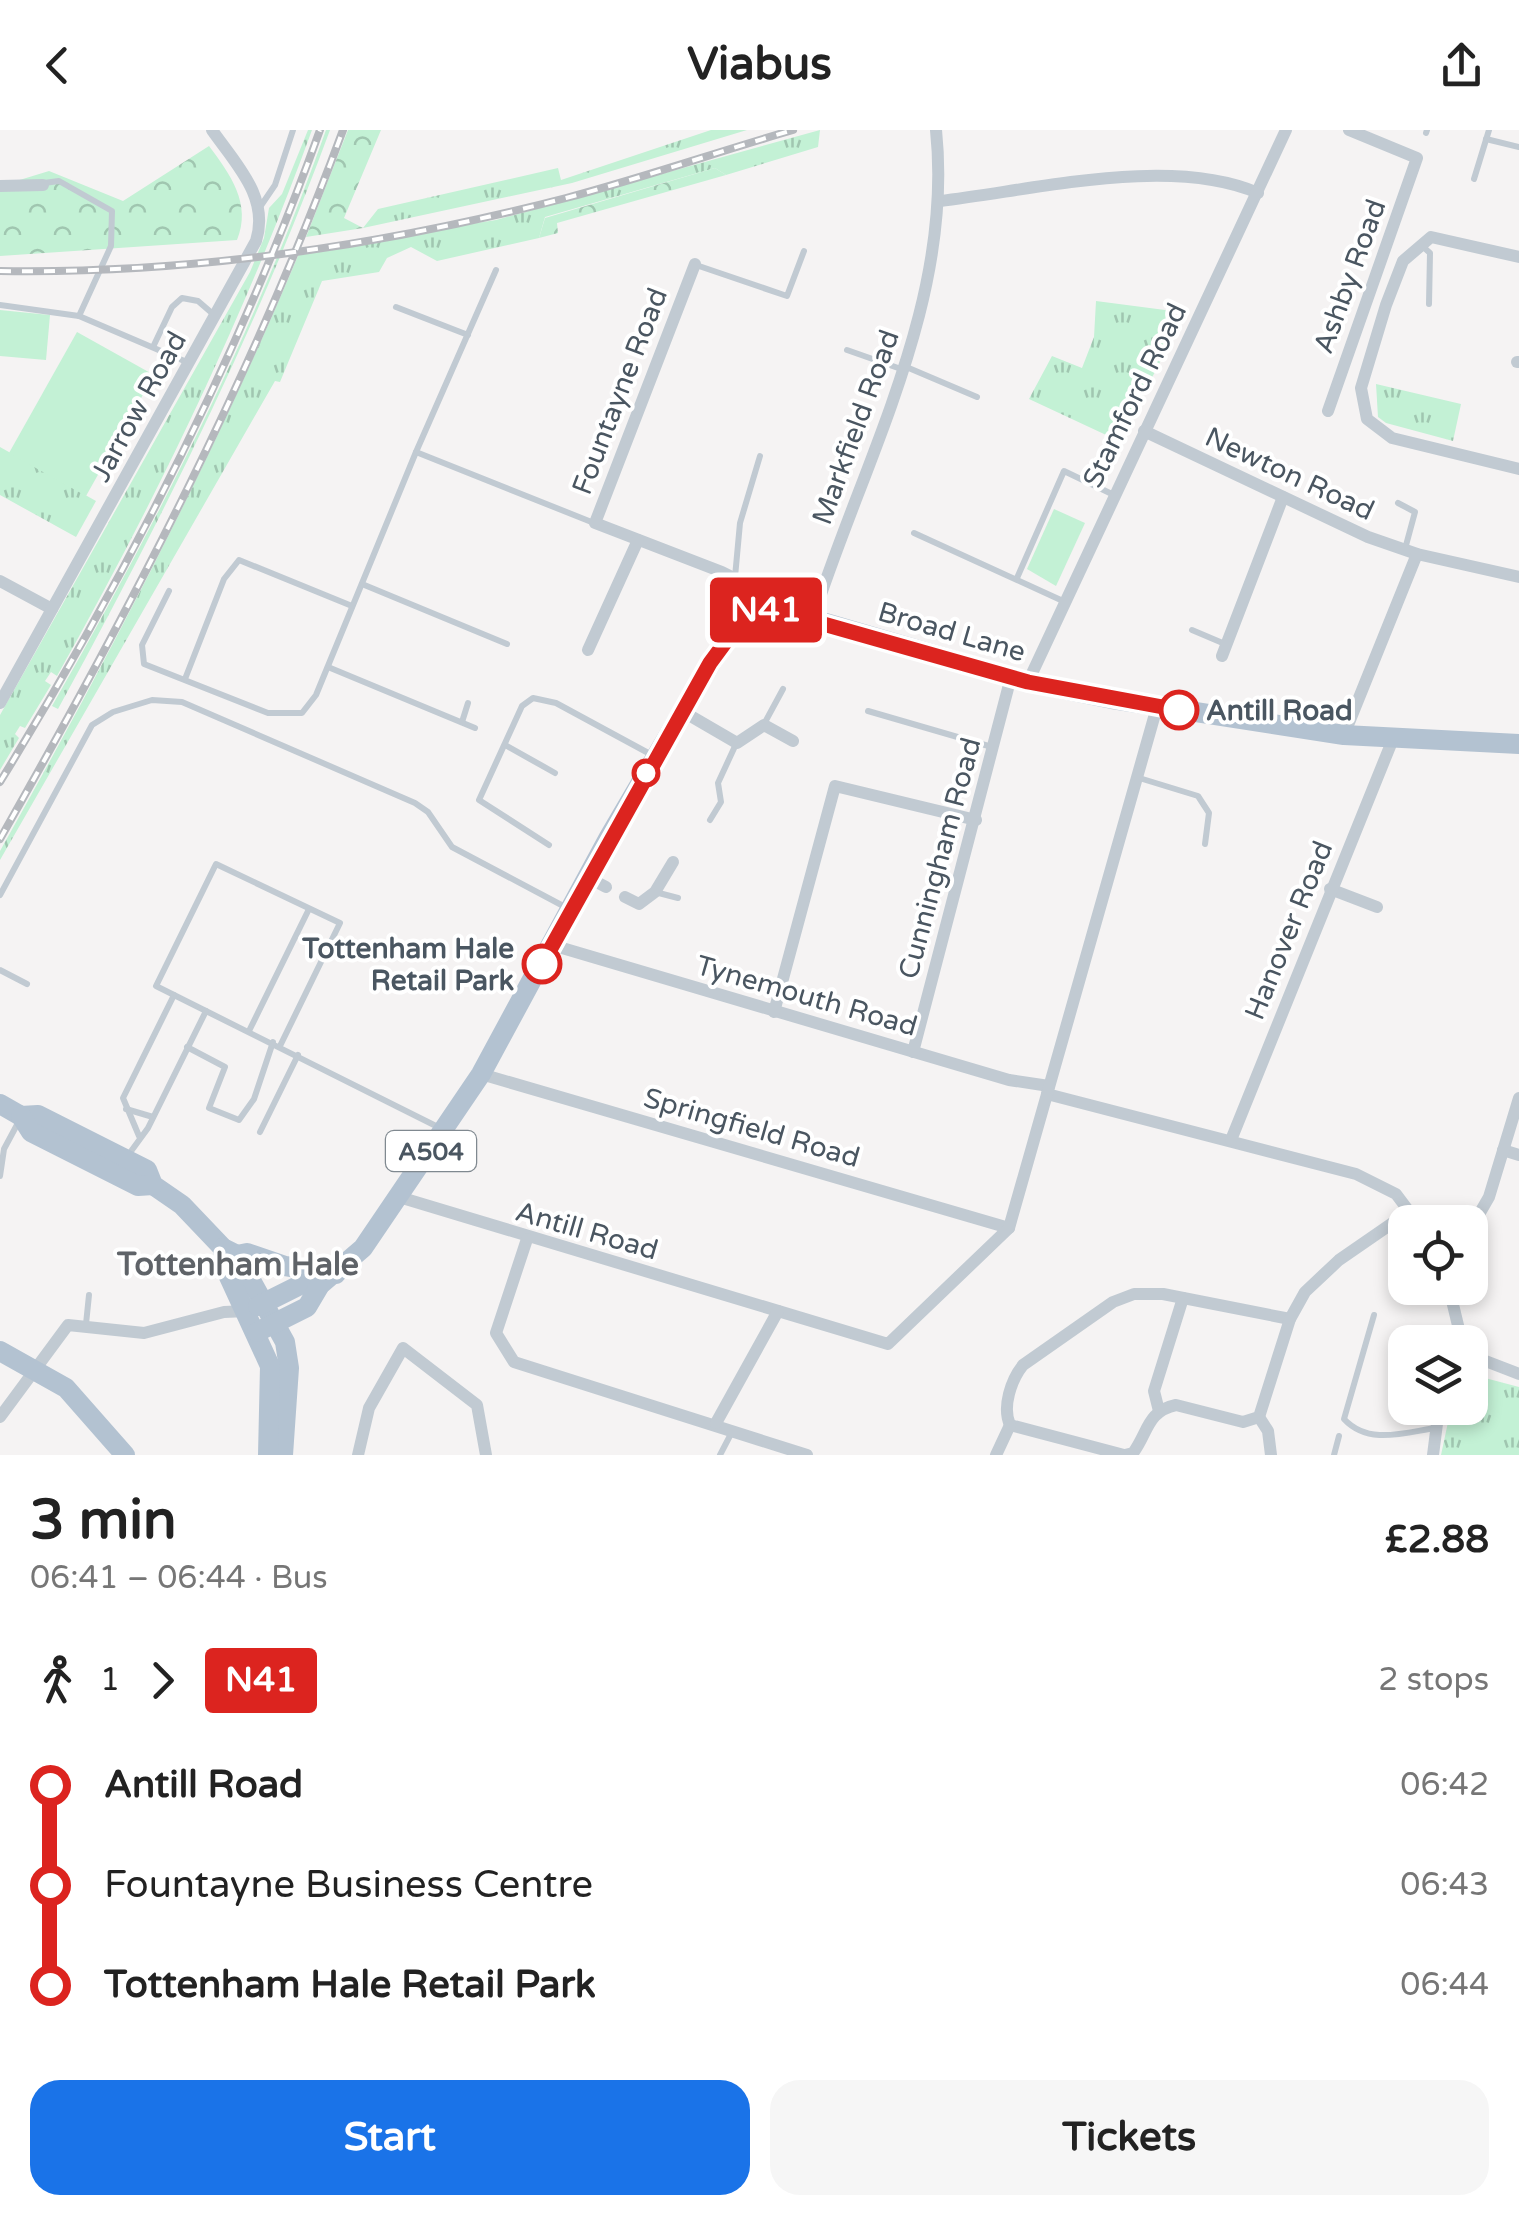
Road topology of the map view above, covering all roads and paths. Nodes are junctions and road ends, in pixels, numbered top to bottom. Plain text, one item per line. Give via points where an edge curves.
1 (212, 130) edge
2 (293, 130) edge
3 (936, 130) edge
4 (1286, 130) edge
5 (1349, 130) edge
6 (1489, 130) edge
7 (1486, 139) junction
8 (1519, 148) edge
9 (1474, 178) dead end
10 (43, 185) joint
11 (0, 186) edge
12 (1258, 193) junction
13 (940, 201) junction
14 (259, 208) junction
15 (1420, 244) junction
16 (804, 251) dead end
17 (1519, 257) edge
18 (695, 264) joint
19 (496, 270) dead end
20 (1429, 304) dead end
21 (0, 306) edge
22 (396, 306) dead end
23 (79, 316) junction
24 (216, 317) junction
25 (468, 335) junction
26 (153, 347) junction
27 (847, 350) dead end
28 (190, 363) junction
29 (902, 367) junction
30 (977, 397) dead end
31 (1328, 411) dead end
32 (1144, 431) junction
33 (416, 452) junction
34 (760, 456) dead end
35 (1519, 469) edge
36 (1114, 495) junction
37 (1283, 497) junction
38 (1398, 503) dead end
39 (595, 523) junction
40 (914, 533) dead end
41 (638, 540) junction
42 (1411, 552) junction
43 (735, 578) junction
44 (1017, 578) junction
45 (1519, 578) edge
46 (0, 581) edge
47 (362, 584) junction
48 (168, 590) dead end
49 (1063, 601) junction
50 (352, 606) junction
51 (52, 609) junction
52 (764, 610) junction
53 (813, 618) junction
54 (1192, 630) dead end
55 (507, 644) dead end
56 (588, 650) dead end
57 (1224, 650) joint
58 (328, 667) junction
59 (1019, 679) junction
60 (185, 680) junction
61 (783, 689) dead end
62 (468, 702) dead end
63 (0, 703) edge
64 (1157, 707) junction
65 (868, 710) dead end
66 (682, 712) junction
67 (462, 722) junction
68 (764, 725) junction
69 (475, 728) dead end
70 (1344, 735) junction
71 (1393, 739) junction
72 (793, 741) dead end
73 (737, 743) junction
74 (1519, 744) edge
75 (506, 746) junction
76 (994, 747) junction
77 (656, 757) junction
78 (555, 773) dead end
79 (1135, 777) junction
80 (710, 820) dead end
81 (976, 820) junction
82 (549, 844) dead end
83 (1205, 844) dead end
84 (673, 862) dead end
85 (1330, 890) junction
86 (656, 892) junction
87 (0, 895) edge
88 (624, 897) dead end
89 (678, 898) dead end
90 (1377, 907) dead end
91 (309, 908) junction
92 (570, 909) junction
93 (552, 945) junction
94 (0, 970) edge
95 (27, 984) dead end
96 (174, 995) junction
97 (206, 1011) junction
98 (774, 1012) junction
99 (249, 1031) junction
100 (276, 1044) junction
101 (187, 1047) junction
102 (913, 1052) junction
103 (298, 1056) junction
104 (481, 1074) junction
105 (1048, 1090) junction
106 (1519, 1098) edge
107 (0, 1104) edge
108 (125, 1108) junction
109 (21, 1116) junction
110 (152, 1117) junction
111 (444, 1130) junction
112 (260, 1132) dead end
113 (139, 1136) junction
114 (1231, 1140) junction
115 (1503, 1150) junction
116 (2, 1152) edge
117 (1519, 1154) edge
118 (127, 1159) junction
119 (0, 1176) edge
120 (154, 1185) junction
121 (398, 1198) junction
122 (1405, 1205) edge
123 (1485, 1205) edge
124 (1009, 1228) junction
125 (1388, 1234) edge
126 (527, 1239) junction
127 (230, 1252) junction
128 (328, 1279) junction
129 (89, 1295) dead end
130 (1184, 1298) junction
131 (256, 1307) junction
132 (778, 1311) junction
133 (1374, 1315) dead end
134 (1290, 1319) junction
135 (277, 1322) junction
136 (86, 1324) junction
137 (257, 1332) junction
138 (0, 1351) edge
139 (1488, 1362) edge
140 (38, 1368) junction
141 (1519, 1374) edge
142 (1159, 1411) junction
143 (1259, 1417) junction
144 (0, 1418) edge
145 (716, 1423) junction
146 (1010, 1425) junction
147 (1436, 1425) edge
148 (1435, 1428) junction
149 (733, 1429) junction
150 (1339, 1436) dead end
151 (125, 1455) edge
152 (268, 1455) edge
153 (283, 1455) edge
154 (358, 1455) edge
155 (486, 1455) edge
156 (720, 1455) edge
157 (807, 1455) edge
158 (996, 1455) edge
159 (1125, 1455) edge
160 (1271, 1455) edge
161 (1334, 1455) edge
162 (1433, 1455) edge

1 - 14 street
2 - 14 lane via 275,184
3 - 13 street, Markfield Road
4 - 12 street, Stamford Road
5 - 31 street, Ashby Road via 1418,158
6 - 7 lane
7 - 8 lane
7 - 9 lane
10 - 11 street
10 - 23 lane via 59,181 112,211 111,246
12 - 13 street via 1216,178 1166,175
12 - 32 street, Stamford Road
13 - 29 street, Markfield Road via 918,333
14 - 24 street, Jarrow Road via 256,240
15 - 17 street via 1431,237
15 - 20 lane via 1430,253
15 - 35 street via 1404,261 1361,388 1367,419 1392,438
16 - 18 lane via 787,296
18 - 39 street, Fountayne Road
19 - 25 lane
21 - 23 lane
22 - 25 lane
23 - 26 lane
24 - 26 lane via 198,301 182,298
24 - 28 street, Jarrow Road
25 - 33 lane
26 - 28 lane
27 - 29 lane
28 - 51 street, Jarrow Road
29 - 30 lane
29 - 53 street, Markfield Road
32 - 36 street, Stamford Road
32 - 37 street, Newton Road
33 - 39 lane
33 - 47 lane
34 - 43 lane via 740,523
36 - 44 lane via 1064,471
36 - 49 street, Stamford Road
37 - 42 street, Newton Road
37 - 57 street
38 - 42 lane via 1415,512
39 - 41 street, Fountayne Road
40 - 44 lane
41 - 43 street, Fountayne Road
41 - 56 street
42 - 45 street, Newton Road
42 - 70 street
43 - 52 street, Fountayne Road
44 - 49 lane
46 - 51 street
47 - 50 lane
47 - 55 lane
48 - 60 lane via 141,659
49 - 59 street, Stamford Road
50 - 58 lane
50 - 60 lane via 239,560 224,579
51 - 63 street, Jarrow Road
52 - 53 main road, Broad Lane
52 - 66 main road, A504 via 732,630
53 - 59 main road, Broad Lane
54 - 57 lane
58 - 60 lane via 310,706 288,716
58 - 67 lane
59 - 64 main road, Broad Lane
59 - 76 street, Cunningham Road
61 - 68 lane
62 - 67 lane
64 - 70 main road, Broad Lane
64 - 79 street
65 - 76 lane
66 - 73 street
66 - 77 main road, A504
67 - 69 lane
68 - 72 street
68 - 73 street
70 - 71 main road, Broad Lane
71 - 74 main road, Broad Lane
71 - 85 street, Hanover Road
73 - 80 lane
75 - 77 lane via 522,706 542,698
75 - 78 lane
75 - 82 lane via 478,800
76 - 81 street, Cunningham Road
77 - 92 main road, A504 via 597,882
79 - 83 lane via 1198,796 1209,813
79 - 105 street
81 - 98 street via 835,786
81 - 102 street, Cunningham Road
84 - 86 street
85 - 90 street
85 - 114 street, Hanover Road
86 - 88 street via 639,904
86 - 89 lane
87 - 92 lane via 92,726 112,712 168,698 415,803 452,847
91 - 96 lane via 216,864 156,986
91 - 99 lane
91 - 100 lane via 340,924
92 - 93 main road, A504
93 - 98 street, Tynemouth Road
93 - 104 main road, A504
94 - 95 lane
96 - 97 lane
96 - 108 lane via 122,1098
97 - 99 lane
97 - 101 lane
98 - 102 street, Tynemouth Road
99 - 100 lane
100 - 101 lane via 240,1120 208,1108 226,1066
100 - 103 lane
101 - 110 lane
102 - 105 street, Tynemouth Road
103 - 111 lane
103 - 112 lane
104 - 111 main road, A504
104 - 124 street, Springfield Road
105 - 114 street, Tynemouth Road
105 - 124 street
106 - 115 street
107 - 109 main road
108 - 110 lane
108 - 113 lane
109 - 116 lane
109 - 118 main road via 38,1115
109 - 120 main road via 31,1132 99,1172
110 - 113 lane
111 - 121 main road, A504
113 - 118 lane
114 - 122 street, Tynemouth Road via 1356,1174
115 - 117 street
115 - 123 street
116 - 119 lane
118 - 120 main road via 147,1170
120 - 127 main road
121 - 126 street, Antill Road
121 - 128 main road, A504 via 363,1248
124 - 132 street, Antill Road via 888,1344
125 - 134 street via 1317,1279
126 - 132 street, Antill Road
126 - 145 street via 496,1333 514,1362
127 - 128 main road
127 - 131 main road
128 - 131 main road
128 - 135 main road, A504 via 307,1307
129 - 136 lane
130 - 134 street
130 - 142 street via 1154,1390
130 - 146 street via 1147,1292 1113,1302 1018,1372 1006,1413
131 - 135 main road
131 - 136 street via 144,1332
131 - 137 main road
132 - 145 street
133 - 148 lane via 1344,1419 1376,1436
134 - 143 street
135 - 137 main road, A504
135 - 153 main road via 289,1368
136 - 140 street via 61,1330
137 - 152 main road via 270,1366
138 - 140 main road
139 - 141 street
140 - 144 street
140 - 151 main road via 86,1407
142 - 143 street via 1176,1405 1243,1422
142 - 159 street via 1139,1446
143 - 160 street
145 - 149 street
146 - 158 street
146 - 159 street
147 - 148 street
148 - 162 street
149 - 156 lane
149 - 157 street
150 - 161 lane
154 - 155 street via 369,1408 403,1348 477,1406

